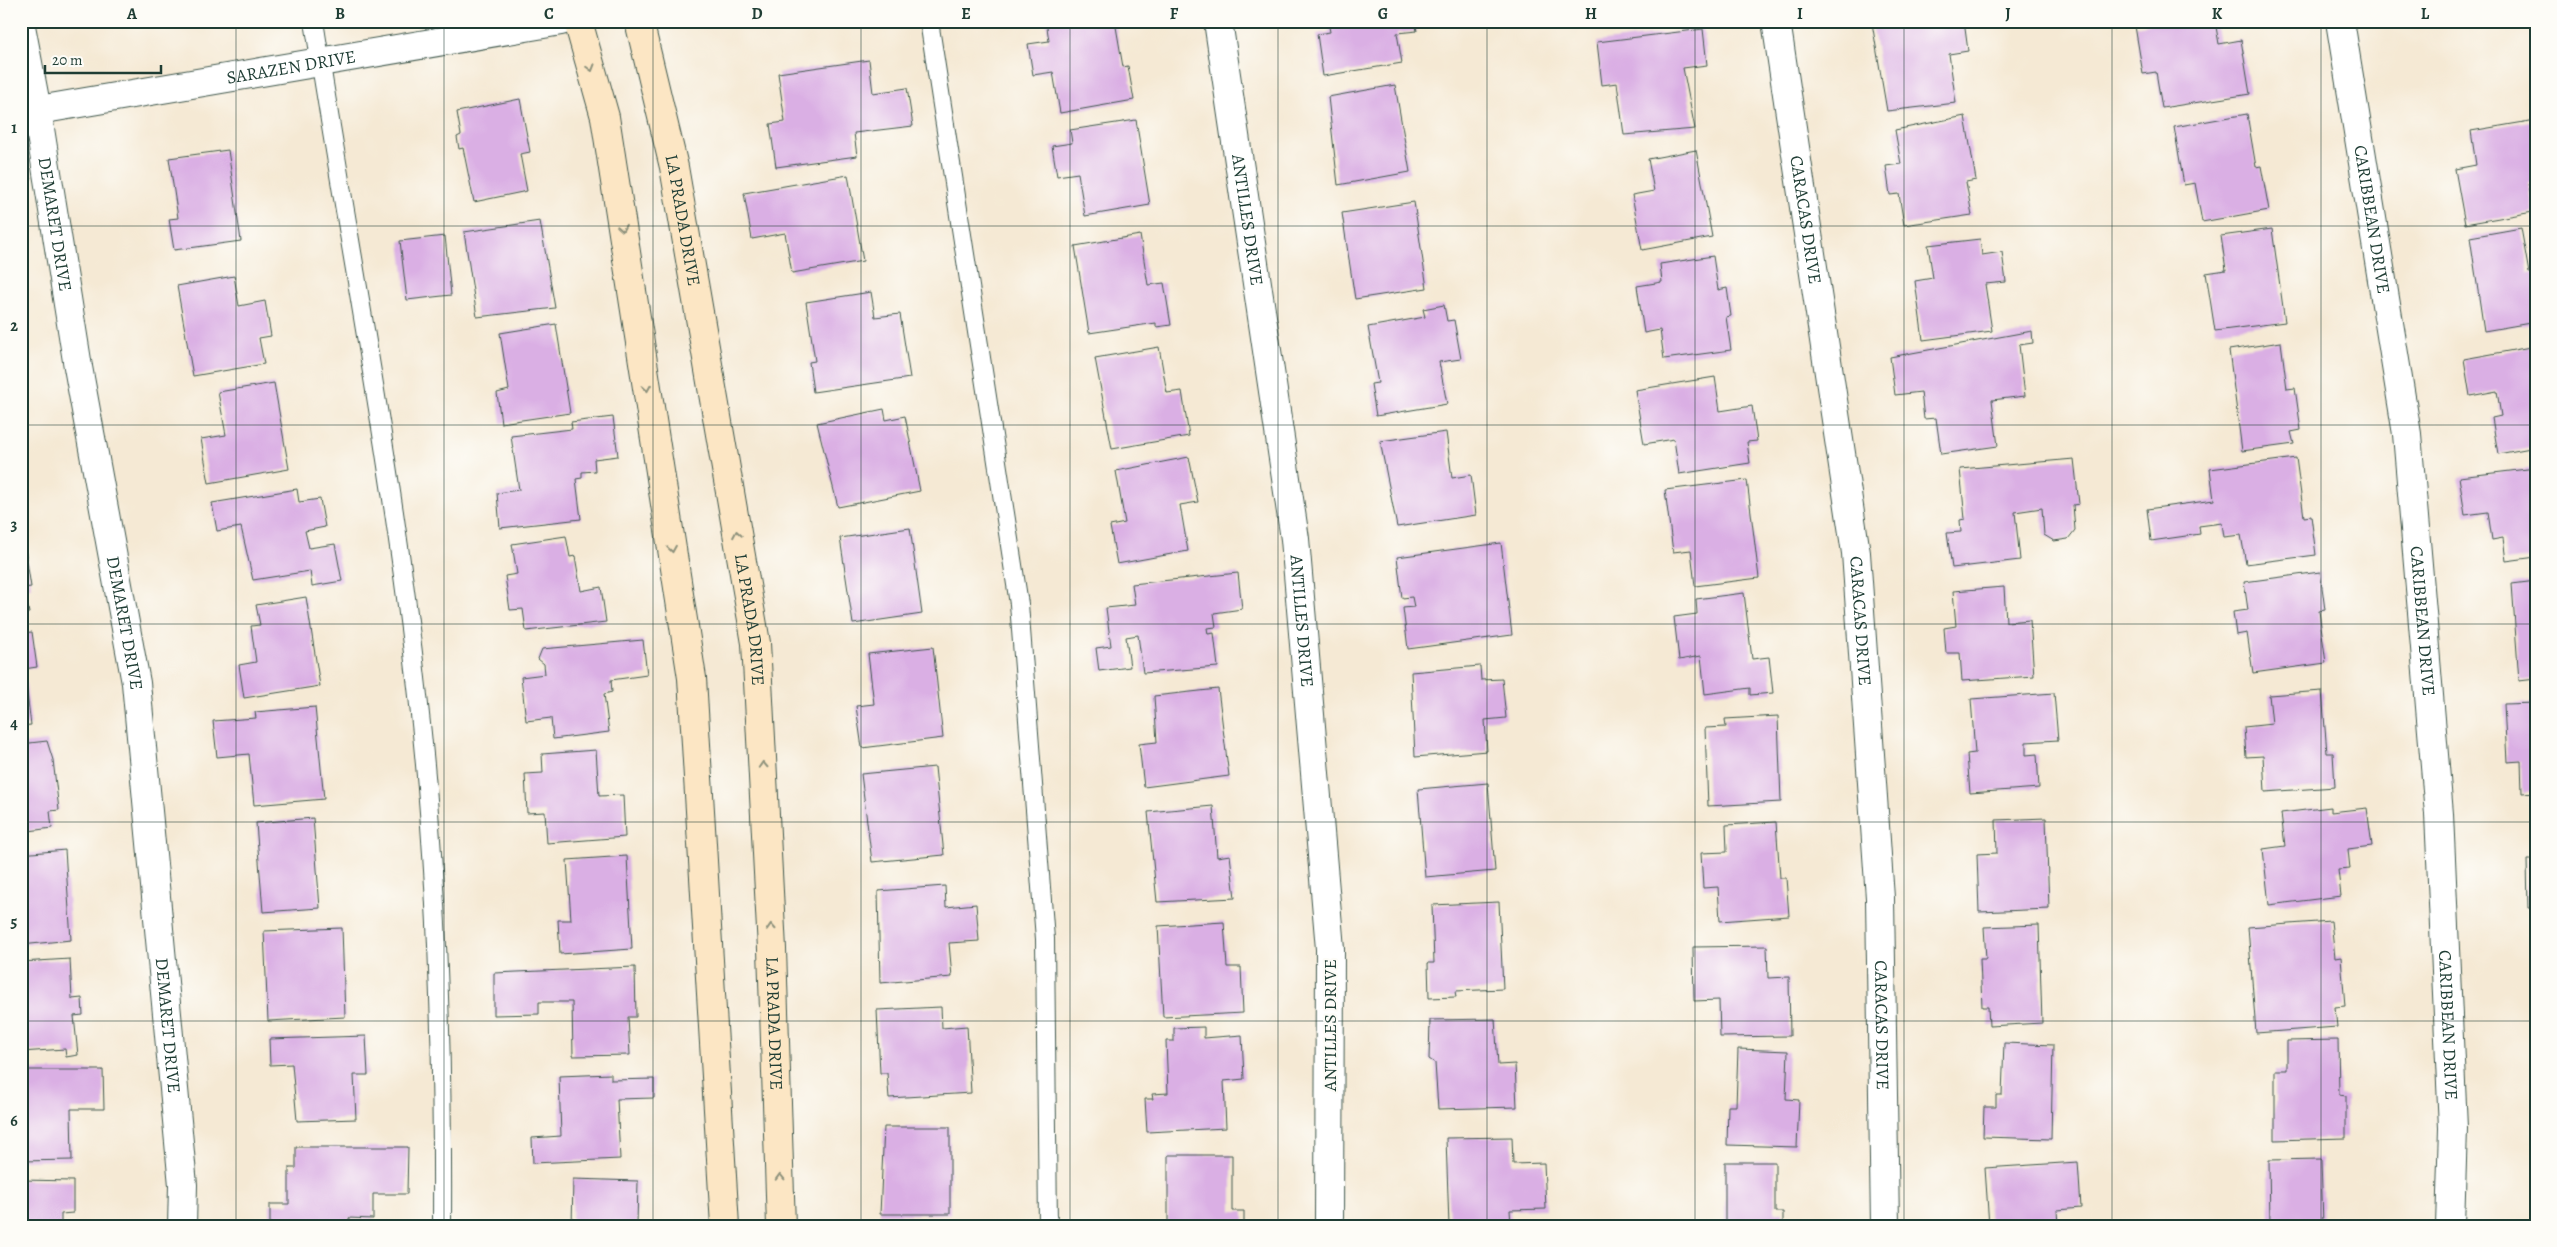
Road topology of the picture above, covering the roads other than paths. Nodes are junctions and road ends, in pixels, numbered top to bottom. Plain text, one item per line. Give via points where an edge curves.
1 (314, 21) edge
2 (561, 21) edge
3 (578, 21) edge
4 (639, 21) edge
5 (930, 21) edge
6 (1218, 21) edge
7 (1776, 21) edge
8 (2340, 21) edge
9 (21, 26) edge
10 (321, 62) junction
11 (29, 112) edge
12 (182, 1226) edge
13 (442, 1226) edge
14 (725, 1226) edge
15 (781, 1226) edge
16 (1048, 1226) edge
17 (1329, 1226) edge
18 (1885, 1226) edge
19 (2450, 1226) edge

1 - 10 lane
2 - 10 street, SARAZEN DRIVE
3 -> 14 main road via 605,117 692,678
15 -> 4 main road, LA PRADA DRIVE via 772,949 756,643 674,167
5 - 16 lane via 1019,604 1044,939
6 - 17 street, ANTILLES DRIVE via 1295,539 1330,950
7 - 18 street, CARACAS DRIVE via 1856,553 1880,898
8 - 19 street, CARIBBEAN DRIVE via 2407,434 2439,814 2453,1128
9 - 11 street, DEMARET DRIVE
10 - 11 street, SARAZEN DRIVE
10 - 13 lane via 392,495 418,696 433,862 443,1129
11 - 12 street, DEMARET DRIVE via 136,683 183,1185

